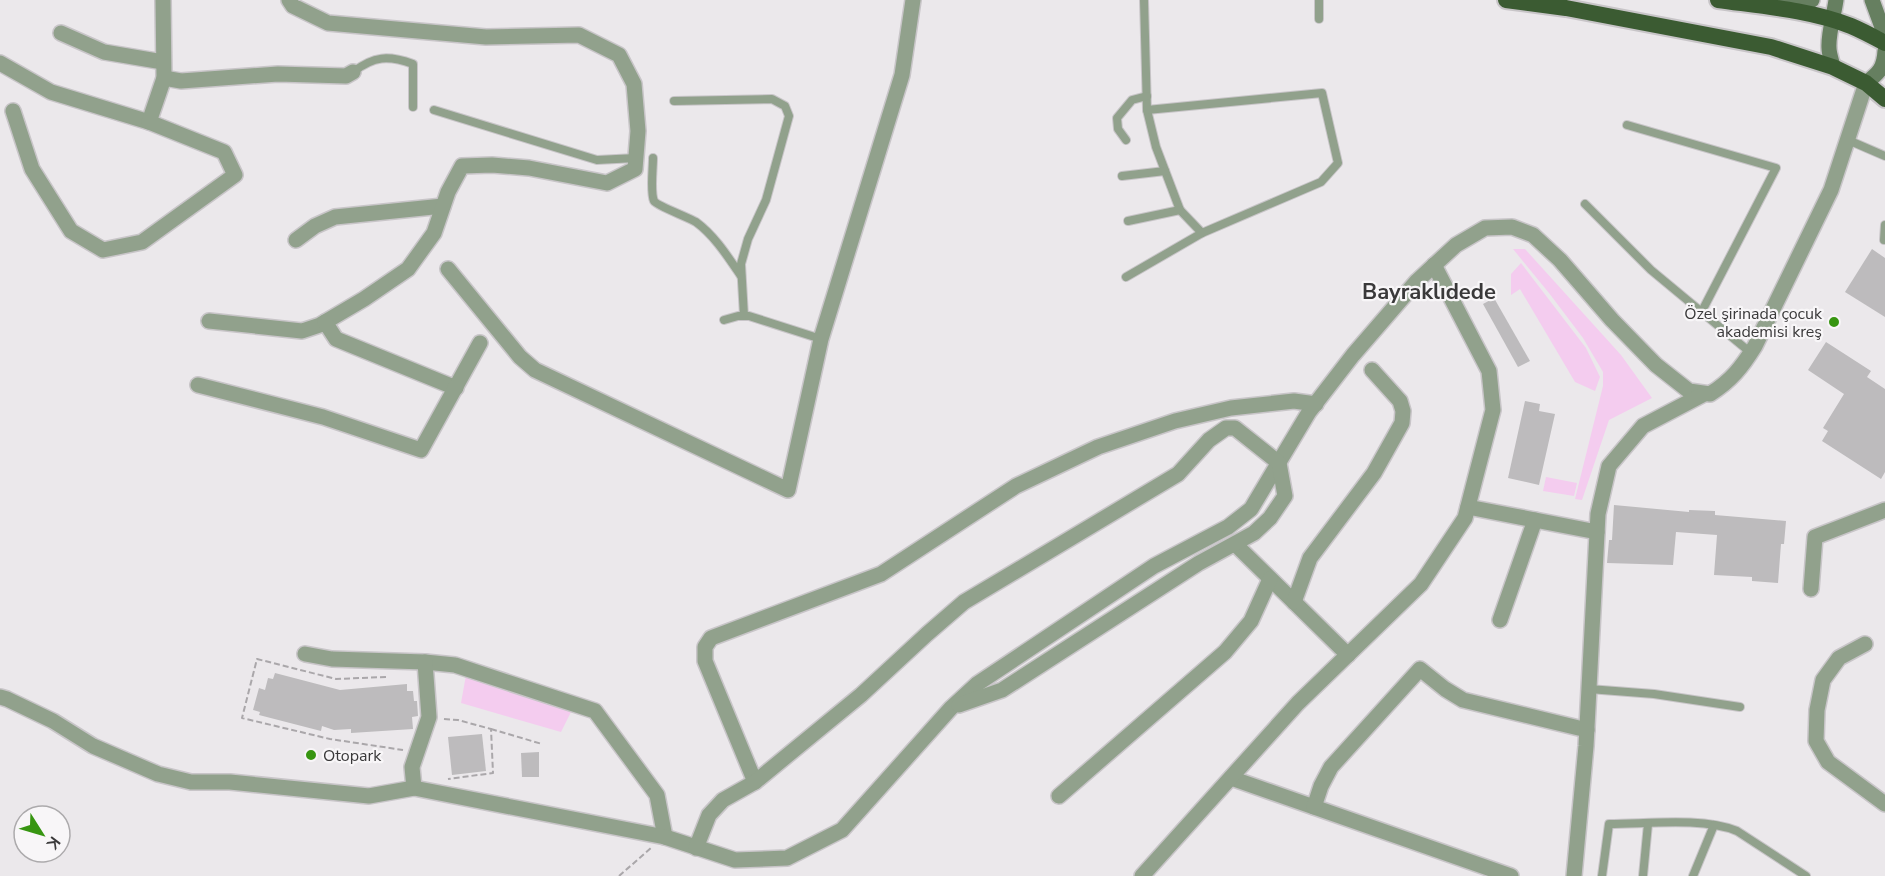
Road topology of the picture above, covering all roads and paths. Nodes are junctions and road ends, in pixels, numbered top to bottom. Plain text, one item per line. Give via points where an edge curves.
1 (163, 0) edge
2 (289, 0) edge
3 (913, 0) edge
4 (1144, 0) edge
5 (1319, 0) edge
6 (1506, 0) edge
7 (1718, 0) edge
8 (1812, 0) edge
9 (1836, 0) edge
10 (1873, 2) edge
11 (1774, 8) junction
12 (1319, 19) dead end
13 (1834, 20) junction
14 (1885, 24) edge
15 (61, 33) dead end
16 (1885, 41) edge
17 (1885, 51) edge
18 (163, 62) junction
19 (0, 63) edge
20 (1833, 67) junction
21 (353, 72) joint
22 (164, 78) junction
23 (1866, 83) junction
24 (1147, 96) junction
25 (1885, 99) edge
26 (674, 101) dead end
27 (413, 107) dead end
28 (434, 110) dead end
29 (1147, 110) junction
30 (13, 111) dead end
31 (149, 122) junction
32 (1627, 124) dead end
33 (1126, 140) dead end
34 (1848, 140) junction
35 (1885, 156) edge
36 (636, 158) junction
37 (652, 158) dead end
38 (1165, 171) junction
39 (1122, 176) dead end
40 (1585, 204) dead end
41 (443, 206) junction
42 (1179, 210) junction
43 (1128, 220) dead end
44 (1885, 225) edge
45 (1202, 233) junction
46 (296, 240) dead end
47 (1884, 240) edge
48 (1434, 265) junction
49 (448, 269) dead end
50 (742, 276) junction
51 (1126, 277) dead end
52 (1701, 313) junction
53 (744, 316) junction
54 (724, 320) dead end
55 (209, 321) dead end
56 (325, 322) junction
57 (821, 339) junction
58 (480, 343) dead end
59 (1751, 353) junction
60 (1372, 370) dead end
61 (198, 385) dead end
62 (456, 388) junction
63 (1704, 394) junction
64 (1316, 404) junction
65 (1279, 463) junction
66 (1468, 507) junction
67 (1885, 510) edge
68 (1535, 520) junction
69 (1597, 532) junction
70 (1235, 544) junction
71 (1270, 579) junction
72 (1811, 589) dead end
73 (1294, 602) junction
74 (1500, 620) dead end
75 (1865, 644) dead end
76 (305, 654) dead end
77 (1348, 655) junction
78 (425, 662) junction
79 (392, 676) dead end
80 (1589, 689) junction
81 (0, 697) edge
82 (1740, 707) dead end
83 (951, 708) junction
84 (429, 717) junction
85 (491, 729) junction
86 (1587, 730) junction
87 (542, 744) dead end
88 (412, 767) junction
89 (444, 778) dead end
90 (1231, 778) junction
91 (755, 782) junction
92 (414, 788) junction
93 (1059, 796) dead end
94 (1885, 804) edge
95 (1314, 807) junction
96 (1648, 824) junction
97 (1714, 825) junction
98 (665, 837) junction
99 (696, 848) junction
100 (619, 876) edge
101 (1142, 876) edge
102 (1511, 876) edge
103 (1574, 876) edge
104 (1602, 876) edge
105 (1643, 876) edge
106 (1694, 876) edge
107 (1806, 876) edge

1 - 18 street
2 - 36 street via 293,6 328,23 486,38 579,35 619,54 634,84
3 - 57 street via 902,75
4 - 24 lane
5 - 12 lane
6 - 20 highway via 1772,47
7 - 11 highway
8 - 11 main road
9 - 13 main road
10 - 14 main road
10 - 16 main road
11 - 13 highway
13 - 16 highway
13 - 20 main road via 1829,34
15 - 18 street via 104,52
17 - 23 main road via 1878,74
18 - 22 street
19 - 31 street via 51,92
20 - 23 highway
21 - 22 street via 346,76 278,74 181,81
21 - 27 lane via 374,59 413,64
22 - 31 street
23 - 25 highway
23 - 34 street
24 - 29 lane
24 - 33 lane via 1132,100 1117,118 1118,129
26 - 50 lane via 772,99 785,106 789,116 766,200 748,239
28 - 36 lane via 597,160
29 - 38 lane
29 - 45 lane via 1322,93 1338,163 1321,182
30 - 31 street via 32,170 71,231 104,250 142,242 235,175 224,152
32 - 52 lane via 1776,168
34 - 35 lane
34 - 59 street via 1831,190
36 - 41 street via 635,169 607,183 529,168 462,166
37 - 50 lane via 655,202 706,230
38 - 39 lane
38 - 42 lane
40 - 52 lane
41 - 46 street via 335,217
41 - 56 street via 434,233 408,269
42 - 43 lane
42 - 45 lane
44 - 47 lane
45 - 51 lane
48 - 63 street via 1456,245 1485,228 1512,227 1533,235 1656,365 1689,392
48 - 64 street via 1367,339
48 - 66 street via 1489,371 1493,411
49 - 57 street via 535,370 789,490
50 - 53 lane
52 - 59 lane
53 - 54 lane
53 - 57 lane
55 - 56 street via 302,331
56 - 62 street via 336,339
58 - 62 street
59 - 63 street via 1726,384
60 - 73 street via 1400,401 1402,423 1374,473 1310,558
61 - 62 street via 322,417 421,450
63 - 69 street via 1643,426 1609,466
64 - 65 street
64 - 91 street via 1294,401 1231,408 1174,421 1098,447 1016,486 881,574 711,638 705,647 705,661
65 - 70 street via 1284,496 1270,518
65 - 83 street via 1251,509 1228,527 1154,566 977,684
65 - 91 street via 1235,428 1226,428 1209,440 1178,474 964,602 861,695
66 - 68 street
66 - 77 street via 1465,518 1421,584
67 - 72 street via 1815,537
68 - 69 street
68 - 74 street
69 - 80 street
70 - 71 street
70 - 83 street via 1199,563 1002,690
71 - 73 street
71 - 93 street via 1251,621 1225,652
73 - 77 street
75 - 94 street via 1839,658 1823,680 1816,741 1828,762
76 - 78 street via 332,659
77 - 90 street via 1298,703
78 - 84 street
78 - 98 street via 455,665 595,711 657,795
79 - 88 path via 336,679 257,659 242,718 330,739 411,751
80 - 82 lane
80 - 86 street
81 - 92 street via 53,721 93,746 158,774 191,782 230,782 369,796
83 - 99 street via 842,830 787,858 735,860
84 - 85 path
84 - 88 street
85 - 87 path
85 - 89 path via 493,773
86 - 95 street via 1463,700 1420,669 1331,767
86 - 103 street
88 - 92 street
90 - 95 street
90 - 101 street
91 - 99 street via 723,800 709,815
92 - 98 street
95 - 102 street
96 - 97 lane
96 - 104 lane via 1609,824
96 - 105 lane
97 - 106 lane
97 - 107 lane via 1737,831
98 - 99 street
98 - 100 path

